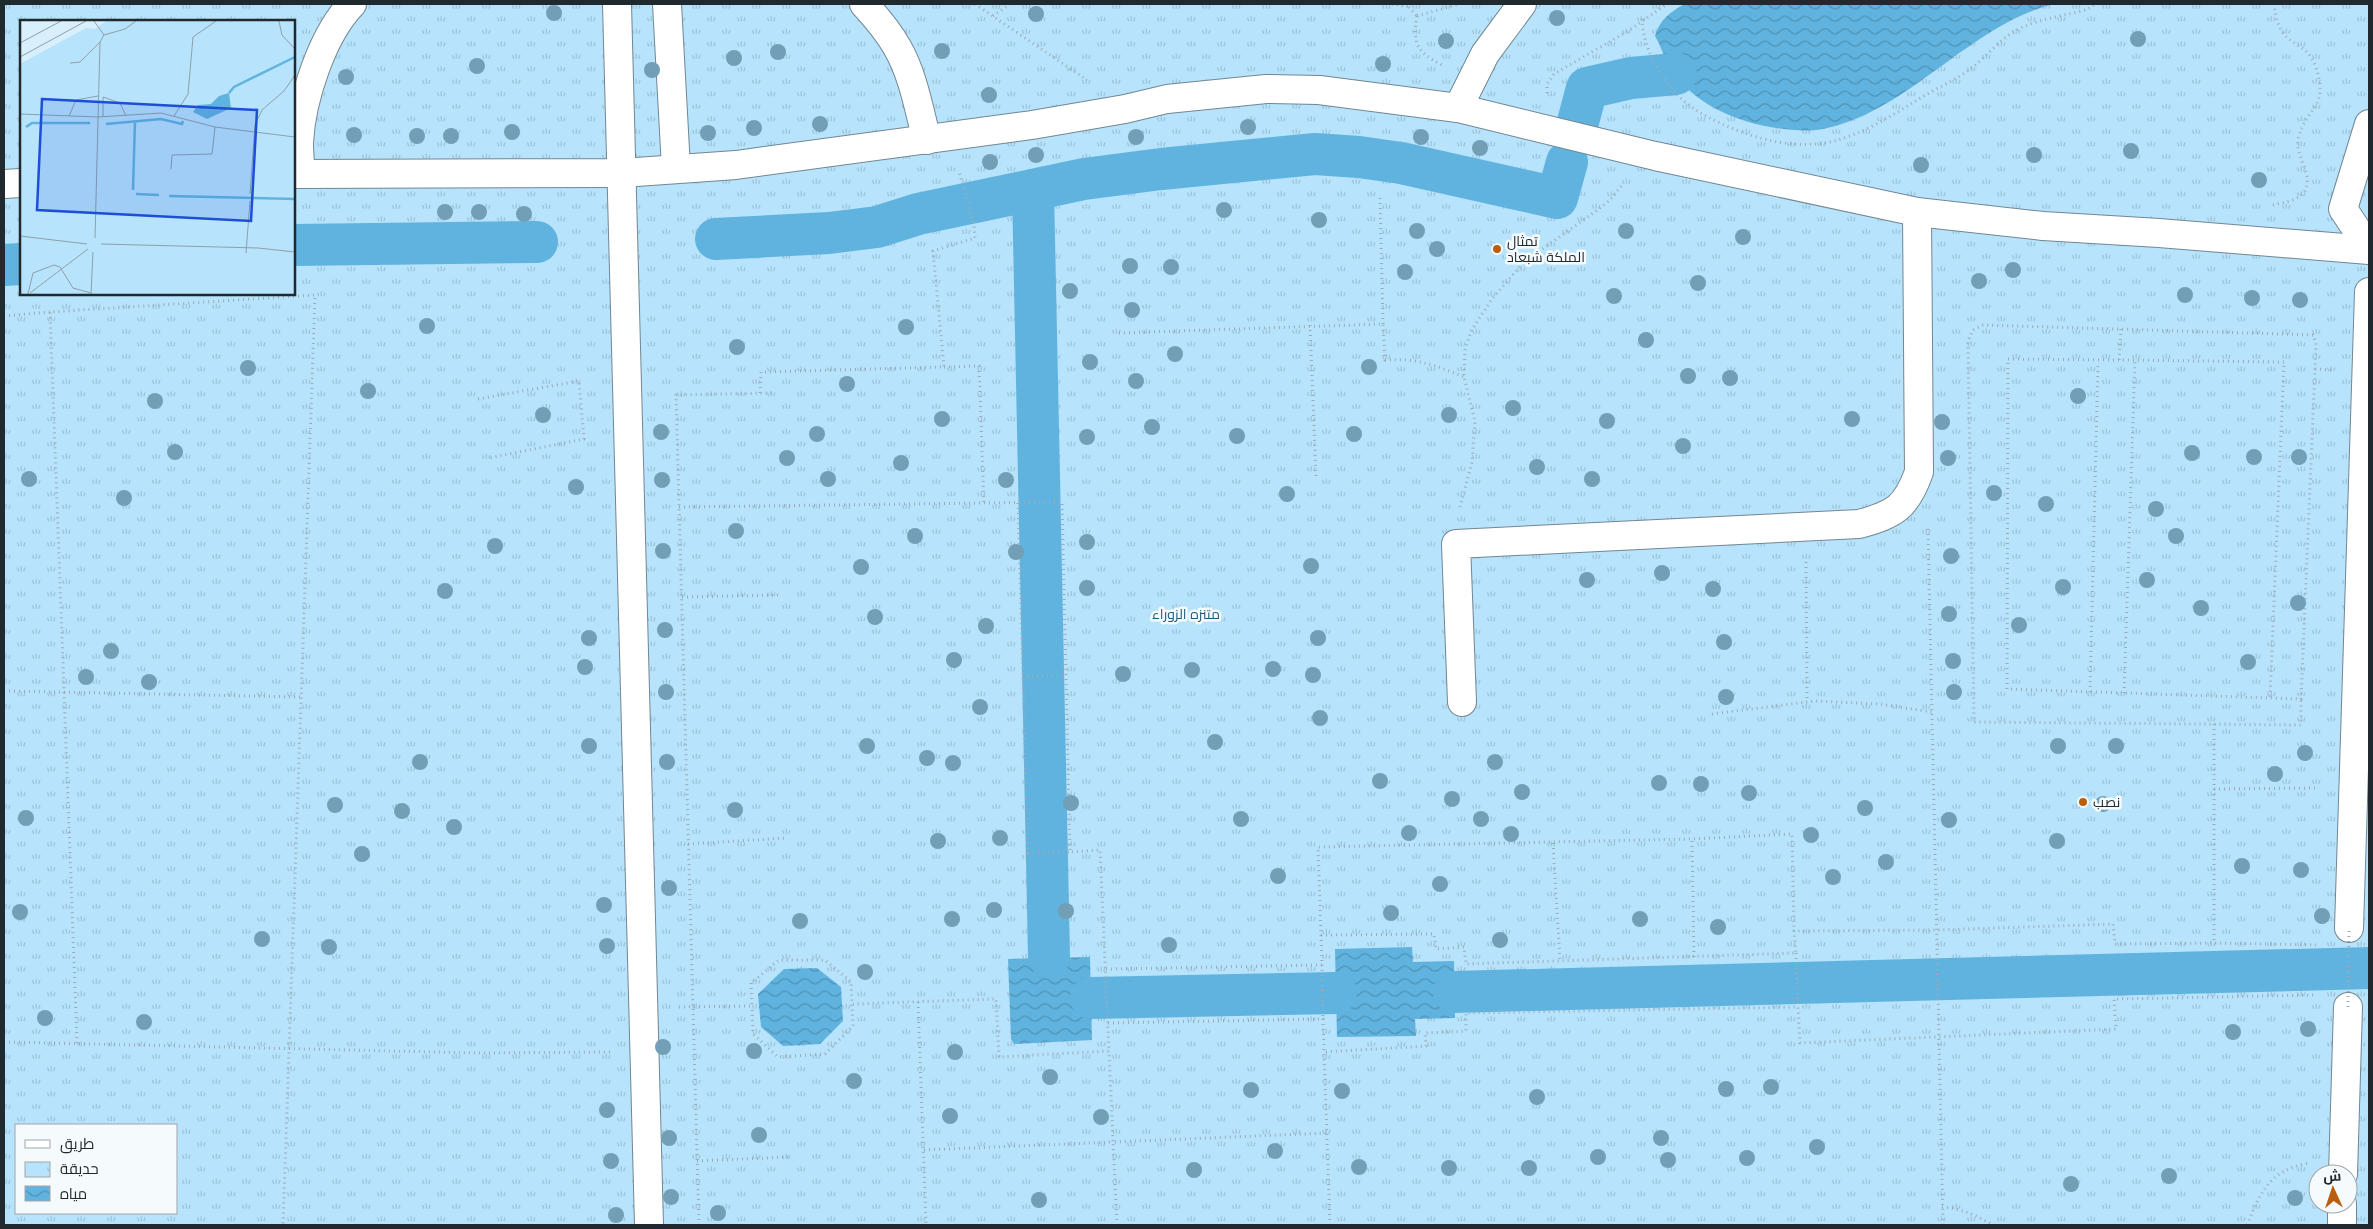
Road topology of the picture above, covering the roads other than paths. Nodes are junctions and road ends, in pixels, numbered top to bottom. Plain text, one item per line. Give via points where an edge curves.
1 (352, 4) edge
2 (617, 4) edge
3 (668, 4) edge
4 (864, 4) edge
5 (1522, 4) edge
6 (1458, 108) junction
7 (2369, 124) edge
8 (927, 140) junction
9 (676, 168) junction
10 (622, 172) junction
11 (297, 174) edge
12 (20, 183) edge
13 (4, 184) edge
14 (1917, 212) junction
15 (2369, 249) edge
16 (2369, 292) edge
17 (1462, 702) dead end
18 (2348, 940) road end
19 (2347, 998) road end
20 (2344, 1164) edge
21 (649, 1225) edge

1 - 11 street via 330,35 316,68 305,108
2 - 10 street
3 - 9 street
4 - 8 street via 898,48
5 - 6 street via 1485,54
6 - 8 street via 1352,93 1266,89 1167,99 1125,109
6 - 14 street via 1655,156
7 - 15 street via 2343,209
8 - 9 street via 736,165
9 - 10 street
10 - 11 street
10 - 21 street
12 - 13 street
14 - 15 street via 2043,226
14 - 17 street via 1919,472 1911,494 1899,508 1859,524 1456,544
16 - 18 street
19 - 20 street

